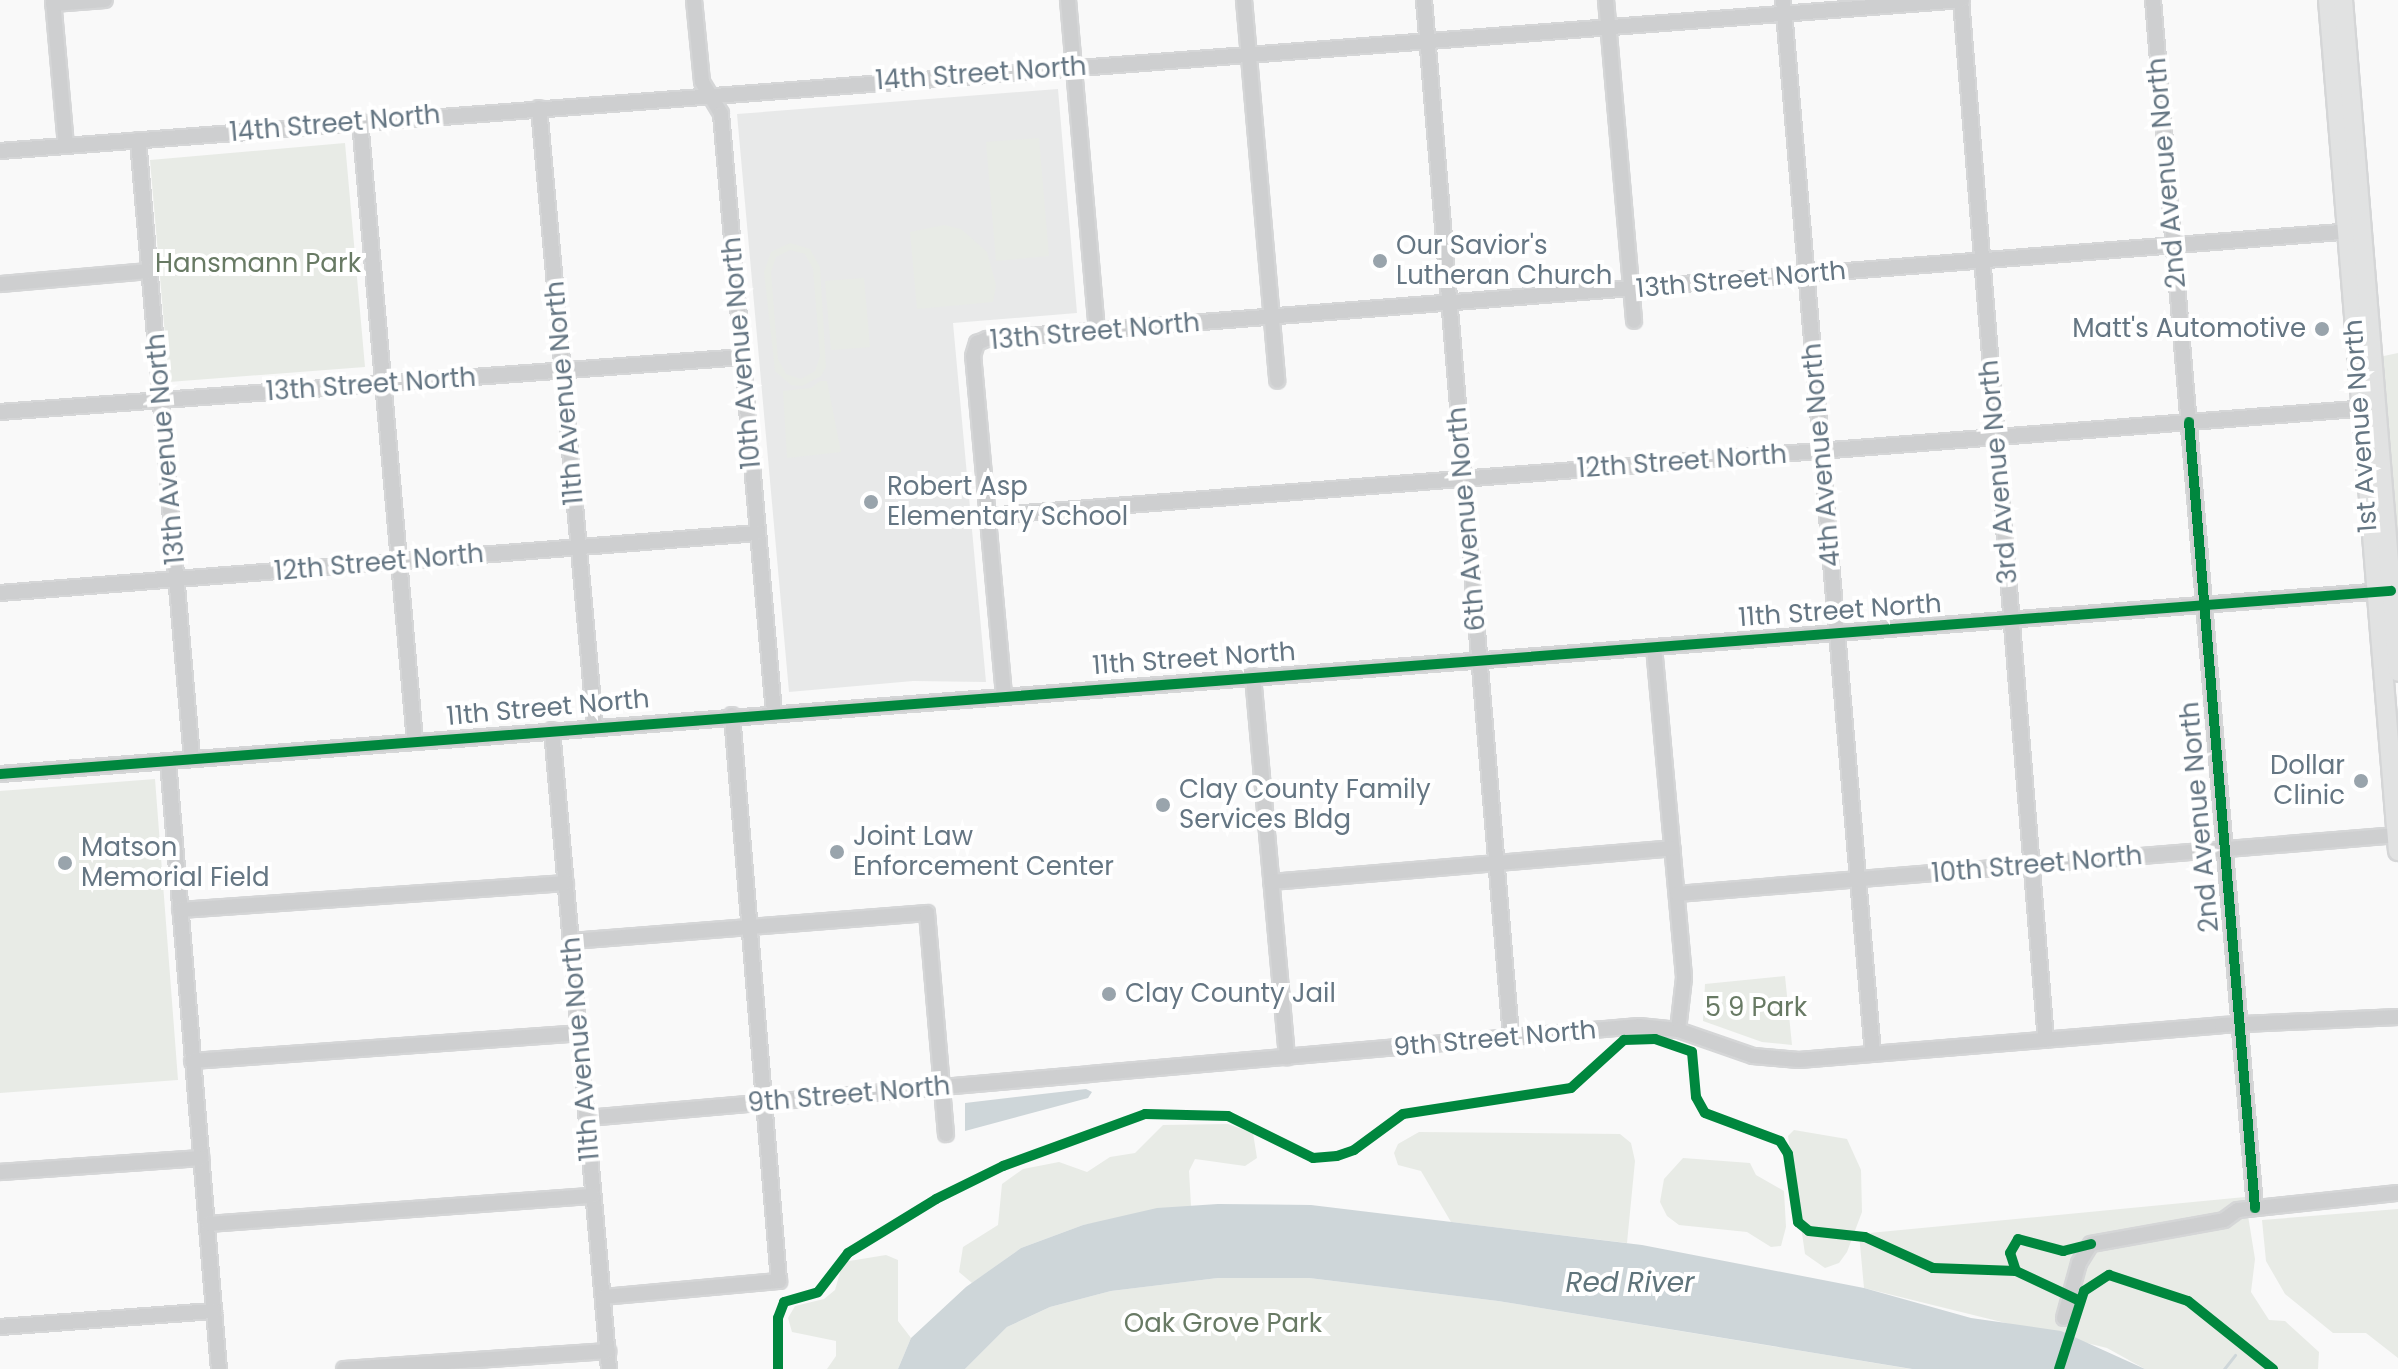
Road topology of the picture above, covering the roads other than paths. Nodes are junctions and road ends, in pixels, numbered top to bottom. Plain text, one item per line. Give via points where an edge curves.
1 (105, 0) edge
2 (694, 0) edge
3 (1068, 0) edge
4 (1244, 0) edge
5 (1424, 0) edge
6 (1606, 0) edge
7 (1961, 0) edge
8 (2153, 0) edge
9 (2328, 0) edge
10 (2343, 0) edge
11 (53, 2) edge
12 (1784, 7) edge
13 (1609, 27) junction
14 (1427, 40) junction
15 (1249, 54) junction
16 (1074, 67) junction
17 (711, 96) junction
18 (539, 108) junction
19 (360, 121) junction
20 (138, 140) junction
21 (66, 145) junction
22 (0, 151) edge
23 (2355, 232) junction
24 (2174, 246) junction
25 (1982, 261) junction
26 (150, 271) junction
27 (1806, 275) junction
28 (0, 284) edge
29 (1632, 288) junction
30 (1449, 303) junction
31 (1271, 317) junction
32 (1634, 321) dead end
33 (1097, 331) junction
34 (743, 357) junction
35 (563, 371) junction
36 (1277, 381) dead end
37 (385, 384) junction
38 (162, 400) junction
39 (2368, 408) junction
40 (0, 412) edge
41 (2189, 422) junction
42 (1997, 437) junction
43 (1821, 451) junction
44 (1464, 479) junction
45 (987, 516) junction
46 (758, 533) junction
47 (579, 546) junction
48 (400, 562) junction
49 (177, 579) junction
50 (2383, 591) junction
51 (0, 593) edge
52 (2204, 604) junction
53 (2011, 620) junction
54 (1837, 633) junction
55 (1654, 647) junction
56 (1479, 660) junction
57 (2398, 672) edge
58 (1253, 676) junction
59 (1004, 695) junction
60 (774, 712) junction
61 (732, 715) junction
62 (595, 726) junction
63 (552, 730) junction
64 (415, 741) junction
65 (192, 759) junction
66 (168, 761) junction
67 (0, 774) edge
68 (2398, 840) edge
69 (1673, 848) junction
70 (2225, 849) junction
71 (1496, 863) junction
72 (2032, 865) junction
73 (1858, 879) junction
74 (1271, 882) junction
75 (566, 883) junction
76 (1677, 894) junction
77 (180, 910) junction
78 (749, 929) junction
79 (572, 941) junction
80 (2398, 1017) edge
81 (2240, 1027) junction
82 (1678, 1030) junction
83 (579, 1033) junction
84 (1511, 1037) junction
85 (2046, 1040) junction
86 (1873, 1054) junction
87 (1287, 1057) junction
88 (192, 1061) junction
89 (942, 1087) junction
90 (763, 1103) junction
91 (587, 1118) junction
92 (946, 1134) dead end
93 (202, 1158) junction
94 (0, 1172) edge
95 (2398, 1193) edge
96 (593, 1196) junction
97 (2255, 1208) junction
98 (208, 1224) junction
99 (603, 1297) junction
100 (214, 1311) junction
101 (2064, 1318) dead end
102 (0, 1327) edge
103 (608, 1351) junction
104 (219, 1369) edge
105 (344, 1369) edge
106 (609, 1369) edge

1 - 11 street
2 - 17 street, 10th Avenue North via 702,82
3 - 16 street
4 - 15 street
5 - 14 street, 6th Avenue North
6 - 13 street
7 - 12 street, 14th Street North
7 - 25 street, 3rd Avenue North
8 - 24 street, 2nd Avenue North
9 - 23 main road, 1st Avenue North
10 - 23 main road, 1st Avenue North
11 - 21 street
12 - 13 street, 14th Street North
12 - 27 street, 4th Avenue North
13 - 14 street, 14th Street North
13 - 29 street
14 - 15 street, 14th Street North
14 - 30 street, 6th Avenue North
15 - 16 street, 14th Street North
15 - 31 street
16 - 17 street, 14th Street North
16 - 33 street
17 - 18 street, 14th Street North
17 - 34 street, 10th Avenue North via 721,114
18 - 19 street, 14th Street North
18 - 35 street, 11th Avenue North
19 - 20 street, 14th Street North
19 - 37 street
20 - 21 street, 14th Street North
20 - 26 street, 13th Avenue North
21 - 22 street, 14th Street North
23 - 24 street, 13th Street North
23 - 39 main road, 1st Avenue North
24 - 25 street, 13th Street North
24 - 41 street, 2nd Avenue North
25 - 27 street, 13th Street North
25 - 42 street, 3rd Avenue North
26 - 28 street
26 - 38 street, 13th Avenue North
27 - 29 street, 13th Street North
27 - 43 street, 4th Avenue North
29 - 30 street, 13th Street North
29 - 32 street
30 - 31 street, 13th Street North
30 - 44 street, 6th Avenue North
31 - 33 street, 13th Street North
31 - 36 street
33 - 45 street, 13th Street North via 977,343 973,356
34 - 35 street, 13th Street North
34 - 46 street, 10th Avenue North
35 - 37 street, 13th Street North
35 - 47 street, 11th Avenue North
37 - 38 street, 13th Street North
37 - 48 street
38 - 40 street, 13th Street North
38 - 49 street, 13th Avenue North
39 - 41 street, 12th Street North
39 - 50 main road, 1st Avenue North
41 - 42 street, 12th Street North
41 - 52 street, 2nd Avenue North
42 - 43 street, 12th Street North
42 - 53 street, 3rd Avenue North
43 - 44 street, 12th Street North
43 - 54 street, 4th Avenue North
44 - 45 street, 12th Street North
44 - 56 street, 6th Avenue North
45 - 59 street
46 - 47 street, 12th Street North
46 - 60 street, 10th Avenue North
47 - 48 street, 12th Street North
47 - 62 street, 11th Avenue North
48 - 49 street, 12th Street North
48 - 64 street
49 - 51 street, 12th Street North
49 - 65 street, 13th Avenue North
50 - 52 street, 11th Street North
50 - 57 main road, 1st Avenue North
50 - 68 main road, 1st Avenue North
52 - 53 street, 11th Street North
52 - 70 street, 2nd Avenue North
53 - 54 street, 11th Street North
53 - 72 street, 3rd Avenue North
54 - 55 street, 11th Street North
54 - 73 street, 4th Avenue North
55 - 56 street, 11th Street North
55 - 69 street
56 - 58 street, 11th Street North
56 - 71 street, 6th Avenue North
58 - 59 street, 11th Street North
58 - 74 street
59 - 60 street, 11th Street North
60 - 61 street, 11th Street North
61 - 62 street, 11th Street North
61 - 78 street
62 - 63 street, 11th Street North
63 - 64 street, 11th Street North
63 - 75 street, 11th Avenue North
64 - 65 street, 11th Street North
65 - 66 street, 11th Street North
66 - 67 street, 11th Street North
66 - 77 street
68 - 70 street, 10th Street North
69 - 71 street
69 - 76 street
70 - 72 street, 10th Street North
70 - 81 street, 2nd Avenue North
71 - 74 street
71 - 84 street, 6th Avenue North
72 - 73 street, 10th Street North
72 - 85 street, 3rd Avenue North
73 - 76 street, 10th Street North
73 - 86 street, 4th Avenue North
74 - 87 street
75 - 77 street
75 - 79 street, 11th Avenue North
76 - 82 street via 1685,995
77 - 88 street
78 - 79 street
78 - 89 street via 927,913
78 - 90 street
79 - 83 street, 11th Avenue North
80 - 81 street, 9th Street North
81 - 85 street, 9th Street North
81 - 97 street, 2nd Avenue North
82 - 84 street, 9th Street North via 1639,1026
82 - 86 street, 9th Street North via 1775,1060
83 - 88 street
83 - 91 street, 11th Avenue North
84 - 87 street, 9th Street North
85 - 86 street, 9th Street North
87 - 89 street, 9th Street North
88 - 93 street
89 - 90 street, 9th Street North
89 - 92 street
90 - 91 street, 9th Street North
90 - 99 street via 779,1281
91 - 96 street, 11th Avenue North
93 - 94 street
93 - 98 street
95 - 97 street
96 - 98 street
96 - 99 street, 11th Avenue North
97 - 101 street via 2238,1210 2224,1220 2091,1244 2079,1263
98 - 100 street
99 - 103 street, 11th Avenue North
100 - 102 street
100 - 104 street
103 - 105 street
103 - 106 street, 11th Avenue North

